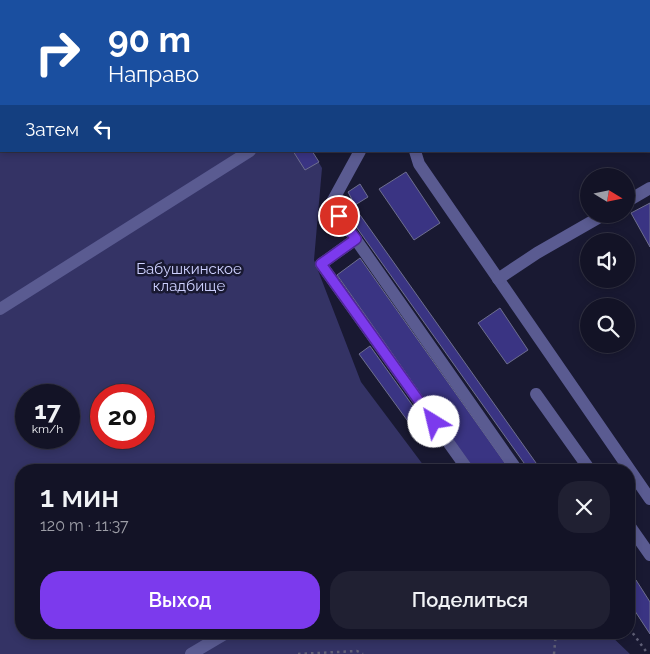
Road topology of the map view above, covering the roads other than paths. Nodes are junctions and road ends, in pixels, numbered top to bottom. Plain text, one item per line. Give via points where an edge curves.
1 (248, 152) edge
2 (359, 152) edge
3 (414, 152) edge
4 (650, 188) edge
5 (635, 197) edge
6 (589, 223) edge
7 (356, 239) junction
8 (498, 279) junction
9 (0, 309) edge
10 (536, 394) dead end
11 (464, 464) edge
12 (513, 464) edge
13 (586, 464) edge
14 (626, 464) edge
15 (635, 477) edge
16 (650, 499) edge
17 (635, 534) edge
18 (650, 555) edge
19 (216, 639) edge
20 (191, 654) edge

1 - 9 lane
2 - 7 lane via 331,204
3 - 8 lane via 419,164
4 - 5 lane
6 - 8 lane
7 - 11 lane via 321,264
7 - 12 lane
8 - 14 lane
10 - 13 lane
15 - 16 lane
17 - 18 lane
19 - 20 lane

